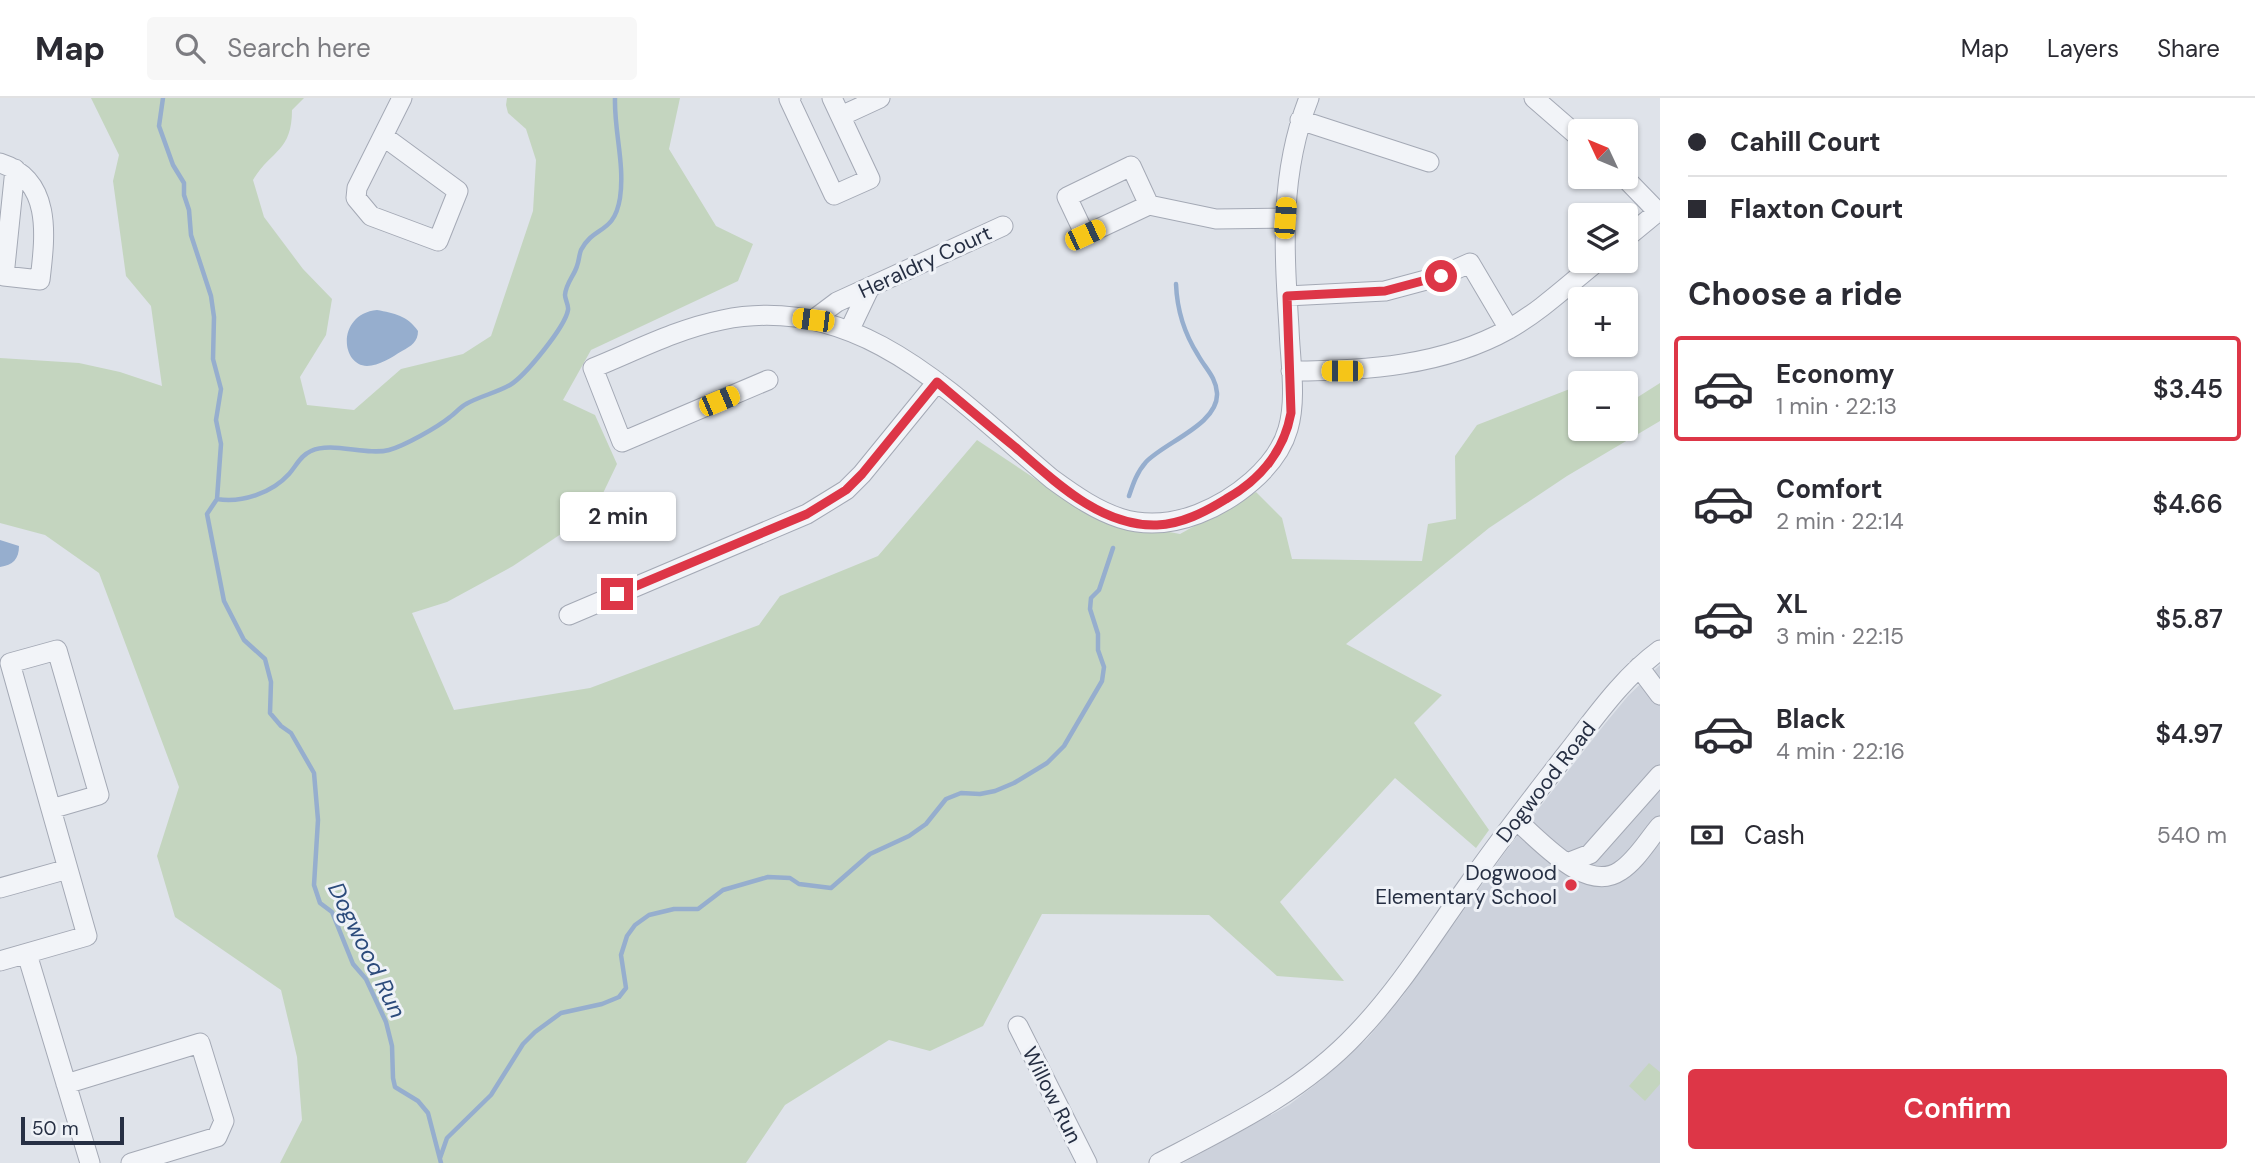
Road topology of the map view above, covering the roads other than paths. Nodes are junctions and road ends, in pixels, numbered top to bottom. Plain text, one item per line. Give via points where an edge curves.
1 (402, 98) edge
2 (791, 98) edge
3 (832, 98) edge
4 (880, 98) edge
5 (1309, 98) edge
6 (1534, 98) edge
7 (841, 116) junction
8 (1300, 120) junction
9 (1568, 128) edge
10 (383, 136) junction
11 (1429, 162) dead end
12 (8, 166) edge
13 (1636, 189) edge
14 (1149, 205) dead end
15 (1659, 211) edge
16 (1285, 218) junction
17 (1003, 226) dead end
18 (1638, 228) edge
19 (1583, 273) edge
20 (870, 287) junction
21 (1287, 296) junction
22 (813, 320) junction
23 (1509, 329) junction
24 (850, 330) junction
25 (1291, 371) junction
26 (768, 380) dead end
27 (937, 382) junction
28 (569, 615) dead end
29 (1660, 650) edge
30 (5, 665) edge
31 (1639, 667) junction
32 (1660, 695) edge
33 (1660, 775) edge
34 (51, 809) junction
35 (1516, 820) junction
36 (1660, 826) edge
37 (1567, 863) junction
38 (68, 869) junction
39 (0, 888) edge
40 (27, 954) junction
41 (0, 961) edge
42 (1018, 1026) dead end
43 (66, 1084) junction
44 (90, 1163) edge
45 (131, 1163) edge
46 (1087, 1163) edge
47 (1158, 1163) edge

1 - 10 street
2 - 7 street via 834,195 870,179
3 - 7 street
4 - 7 street
5 - 8 street
6 - 9 street
8 - 11 street
8 - 16 street via 1288,173
10 - 10 street via 356,198 371,216 438,241 458,191
12 - 12 street via 4,276 40,281 45,235 37,194
13 - 15 street
14 - 16 street via 1216,219
15 - 18 street
16 - 21 street
17 - 20 street, Heraldry Court
19 - 23 street
20 - 22 street, Heraldry Court via 837,302
20 - 24 street
21 - 23 street via 1385,291 1470,263
21 - 25 street
22 - 24 street
22 - 26 street via 756,315 723,320 690,328 593,368 622,442
23 - 25 street via 1429,359 1342,371
24 - 27 street via 891,349
25 - 27 street via 1288,430 1260,474 1206,511 1157,525 1115,517 1075,496
27 - 28 street via 862,474 828,502
29 - 31 street, Dogwood Road
30 - 34 street
30 - 34 street via 57,650 99,795
31 - 32 street
31 - 35 street, Dogwood Road
33 - 37 street via 1595,849
34 - 38 street
35 - 37 street
35 - 47 street, Dogwood Road via 1356,1034 1312,1074 1269,1104
36 - 37 street via 1627,865 1609,877 1586,876
38 - 39 street
38 - 40 street via 87,936
40 - 41 street
40 - 43 street
42 - 46 street, Willow Run
43 - 44 street
43 - 45 street via 200,1043 224,1121 217,1137

